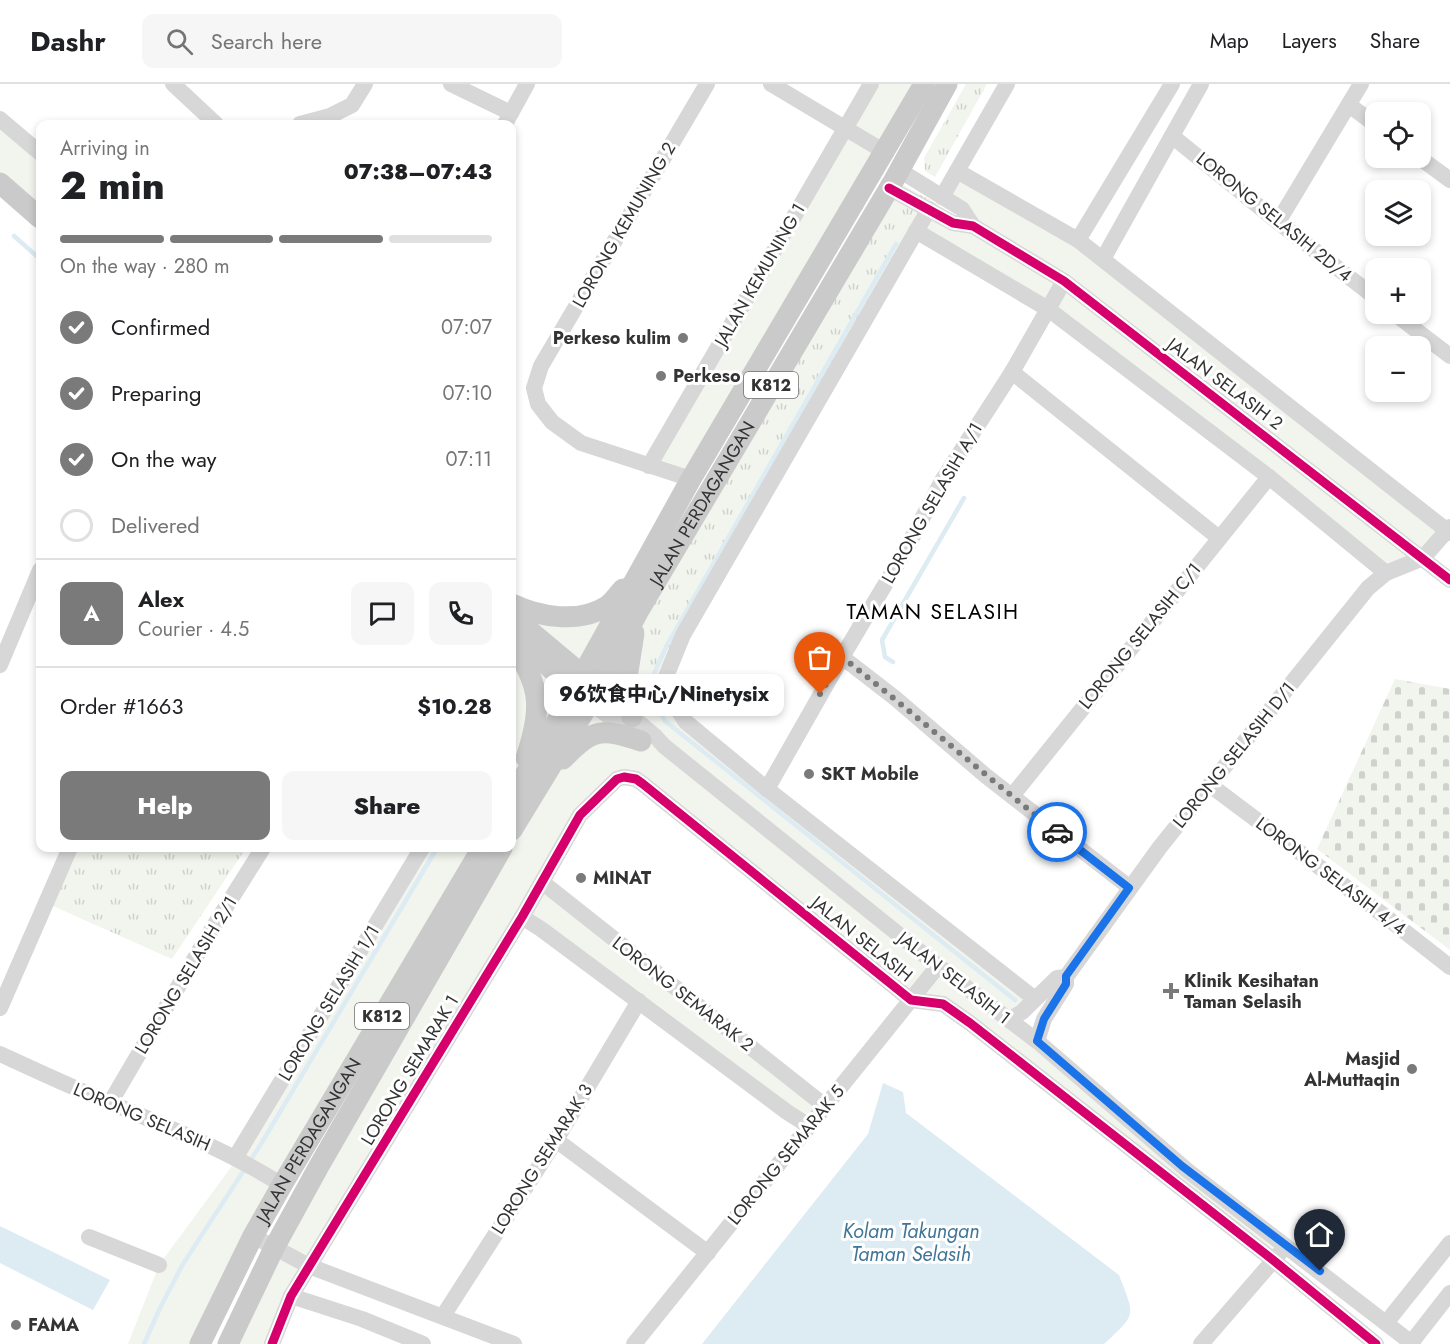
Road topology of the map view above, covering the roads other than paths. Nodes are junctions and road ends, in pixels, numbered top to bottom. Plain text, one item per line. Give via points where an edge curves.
1 (173, 84) edge
2 (365, 84) edge
3 (451, 84) edge
4 (527, 84) edge
5 (707, 84) edge
6 (771, 84) edge
7 (871, 84) edge
8 (924, 84) edge
9 (947, 84) edge
10 (1007, 84) edge
11 (1172, 84) edge
12 (1201, 84) edge
13 (1361, 84) edge
14 (1349, 105) junction
15 (1365, 117) edge
16 (0, 119) edge
17 (508, 119) edge
18 (212, 120) edge
19 (315, 120) edge
20 (846, 128) junction
21 (1172, 136) junction
22 (36, 150) edge
23 (885, 152) junction
24 (1431, 166) edge
25 (957, 171) junction
26 (894, 179) junction
27 (1450, 180) edge
28 (0, 183) edge
29 (942, 197) junction
30 (929, 209) junction
31 (36, 214) edge
32 (1278, 222) junction
33 (973, 226) junction
34 (916, 231) junction
35 (1078, 240) junction
36 (1103, 259) junction
37 (1064, 281) junction
38 (1365, 289) edge
39 (1048, 309) junction
40 (1408, 324) edge
41 (1450, 356) edge
42 (1012, 372) junction
43 (648, 466) junction
44 (1269, 477) junction
45 (691, 479) junction
46 (1449, 530) edge
47 (1219, 538) junction
48 (1423, 558) junction
49 (645, 562) junction
50 (1386, 573) junction
51 (36, 580) edge
52 (1450, 580) edge
53 (516, 606) edge
54 (638, 612) junction
55 (516, 620) edge
56 (516, 637) edge
57 (516, 651) edge
58 (842, 657) junction
59 (0, 665) edge
60 (585, 688) junction
61 (632, 717) junction
62 (642, 741) junction
63 (664, 746) junction
64 (538, 784) junction
65 (1210, 785) junction
66 (516, 786) edge
67 (767, 789) junction
68 (516, 790) edge
69 (1012, 796) junction
70 (580, 815) joint
71 (516, 823) edge
72 (68, 852) edge
73 (260, 852) edge
74 (420, 852) edge
75 (479, 852) edge
76 (500, 852) edge
77 (542, 882) junction
78 (1129, 888) junction
79 (522, 917) junction
80 (938, 966) junction
81 (1450, 967) edge
82 (1066, 976) junction
83 (1035, 999) junction
84 (911, 1000) junction
85 (639, 1001) junction
86 (0, 1008) edge
87 (1010, 1020) junction
88 (1037, 1041) junction
89 (0, 1054) edge
90 (110, 1103) junction
91 (825, 1106) junction
92 (809, 1126) junction
93 (556, 1140) junction
94 (234, 1158) junction
95 (273, 1179) junction
96 (253, 1236) junction
97 (89, 1237) dead end
98 (1450, 1243) edge
99 (1287, 1245) junction
100 (274, 1248) junction
101 (708, 1253) junction
102 (1273, 1260) junction
103 (159, 1265) dead end
104 (309, 1266) junction
105 (1450, 1293) edge
106 (291, 1296) junction
107 (443, 1316) junction
108 (1386, 1323) junction
109 (1412, 1343) edge
110 (200, 1344) edge
111 (228, 1344) edge
112 (272, 1344) edge
113 (423, 1344) edge
114 (514, 1344) edge
115 (634, 1344) edge
116 (1201, 1344) edge
117 (1376, 1344) edge

1 - 18 street
2 - 19 street via 352,105
3 - 17 street
4 - 17 street
5 - 43 street, LORONG KEMUNING 2 via 541,366 534,388 538,404 552,422 581,443
6 - 20 street
7 - 20 street, JALAN KEMUNING 1
8 - 23 main road, JALAN PERDAGANGAN / K812
9 - 26 main road, JALAN PERDAGANGAN / K812
10 - 25 street
11 - 35 street
12 - 21 street
13 - 14 street
14 - 15 street
14 - 32 street
16 - 22 street
20 - 23 street
20 - 43 street, JALAN KEMUNING 1
21 - 32 street, LORONG SELASIH 2D/4
21 - 36 street
23 - 45 main road, JALAN PERDAGANGAN / K812
24 - 27 street
25 - 29 street
25 - 35 street
26 - 29 street
26 - 30 street
26 - 54 main road, JALAN PERDAGANGAN / K812
28 - 31 main road
29 - 33 street via 962,209
30 - 33 street via 953,223
30 - 34 street
32 - 38 street, LORONG SELASIH 2D/4
33 - 37 street, JALAN SELASIH 2
34 - 39 street
34 - 67 street via 683,635 666,679 668,693 686,722
35 - 36 street
36 - 46 street
37 - 39 street, LORONG SELASIH A/1
37 - 48 street, JALAN SELASIH 2
39 - 42 street, LORONG SELASIH A/1
39 - 44 street
40 - 41 street
42 - 47 street
42 - 58 street, LORONG SELASIH A/1 via 943,479
43 - 45 street, LORONG KEMUNING 2
44 - 47 street, LORONG SELASIH C/1
44 - 50 street
45 - 49 main road, JALAN PERDAGANGAN / K812
46 - 48 street
47 - 69 street, LORONG SELASIH C/1
48 - 50 street, LORONG SELASIH D/1
48 - 52 street, JALAN SELASIH 2
49 - 53 main road via 606,606 589,613 538,615
49 - 60 main road, JALAN PERDAGANGAN / K812
50 - 65 street, LORONG SELASIH D/1 via 1368,588
51 - 59 street
54 - 60 main road, JALAN PERDAGANGAN / K812
54 - 61 main road via 626,678
55 - 60 main road
56 - 60 main road
57 - 66 main road via 534,684 537,705 533,738
58 - 67 street, LORONG SELASIH A/1
58 - 69 street
60 - 61 street, JALAN SELASIH 1
60 - 62 street, JALAN SELASIH 1
60 - 64 main road, JALAN PERDAGANGAN / K812
60 - 68 main road, JALAN PERDAGANGAN / K812 via 553,728
61 - 63 street, JALAN SELASIH 1
62 - 63 street, JALAN SELASIH 1
62 - 64 main road via 614,732 596,733 582,740
63 - 80 street, JALAN SELASIH 1
64 - 71 main road, JALAN PERDAGANGAN / K812
65 - 78 street, LORONG SELASIH D/1
65 - 81 street, LORONG SELASIH 4/4
67 - 83 street
69 - 78 street
70 - 77 street, LORONG SEMARAK 1
70 - 84 street, JALAN SELASIH via 617,779 636,779
72 - 86 street
73 - 90 street, LORONG SELASIH 2/1
74 - 94 street, LORONG SELASIH 1/1
75 - 95 main road, JALAN PERDAGANGAN / K812
76 - 100 main road, JALAN PERDAGANGAN / K812
77 - 79 street, LORONG SEMARAK 1
77 - 91 street, LORONG SEMARAK 2
78 - 82 street, LORONG SELASIH D/1
79 - 85 street
79 - 104 street, LORONG SEMARAK 1
80 - 84 street, LORONG SEMARAK 5
80 - 87 street, JALAN SELASIH 1
82 - 83 street via 1057,978
82 - 88 street via 1066,984 1044,1019
83 - 87 street
84 - 91 street, LORONG SEMARAK 5
84 - 102 street, JALAN SELASIH via 942,1004 970,1023
85 - 92 street
85 - 93 street, LORONG SEMARAK 3
87 - 88 street, JALAN SELASIH 1
88 - 99 street, JALAN SELASIH 1 via 1182,1166
89 - 90 street, LORONG SELASIH
90 - 94 street, LORONG SELASIH
91 - 92 street, LORONG SEMARAK 5
92 - 101 street, LORONG SEMARAK 5
93 - 101 street
93 - 107 street, LORONG SEMARAK 3
94 - 95 street, LORONG SELASIH
95 - 96 main road, JALAN PERDAGANGAN / K812
96 - 100 street
96 - 110 main road, JALAN PERDAGANGAN / K812
97 - 103 street
98 - 108 street
99 - 102 street
99 - 108 street, JALAN SELASIH 1
100 - 104 street
100 - 111 main road, JALAN PERDAGANGAN / K812
101 - 115 street, LORONG SEMARAK 5
102 - 116 street
102 - 117 street, JALAN SELASIH
104 - 106 street, LORONG SEMARAK 1
104 - 107 street
105 - 109 street
106 - 112 street, LORONG SEMARAK 1
106 - 113 street
107 - 114 street
108 - 109 street, JALAN SELASIH 1

